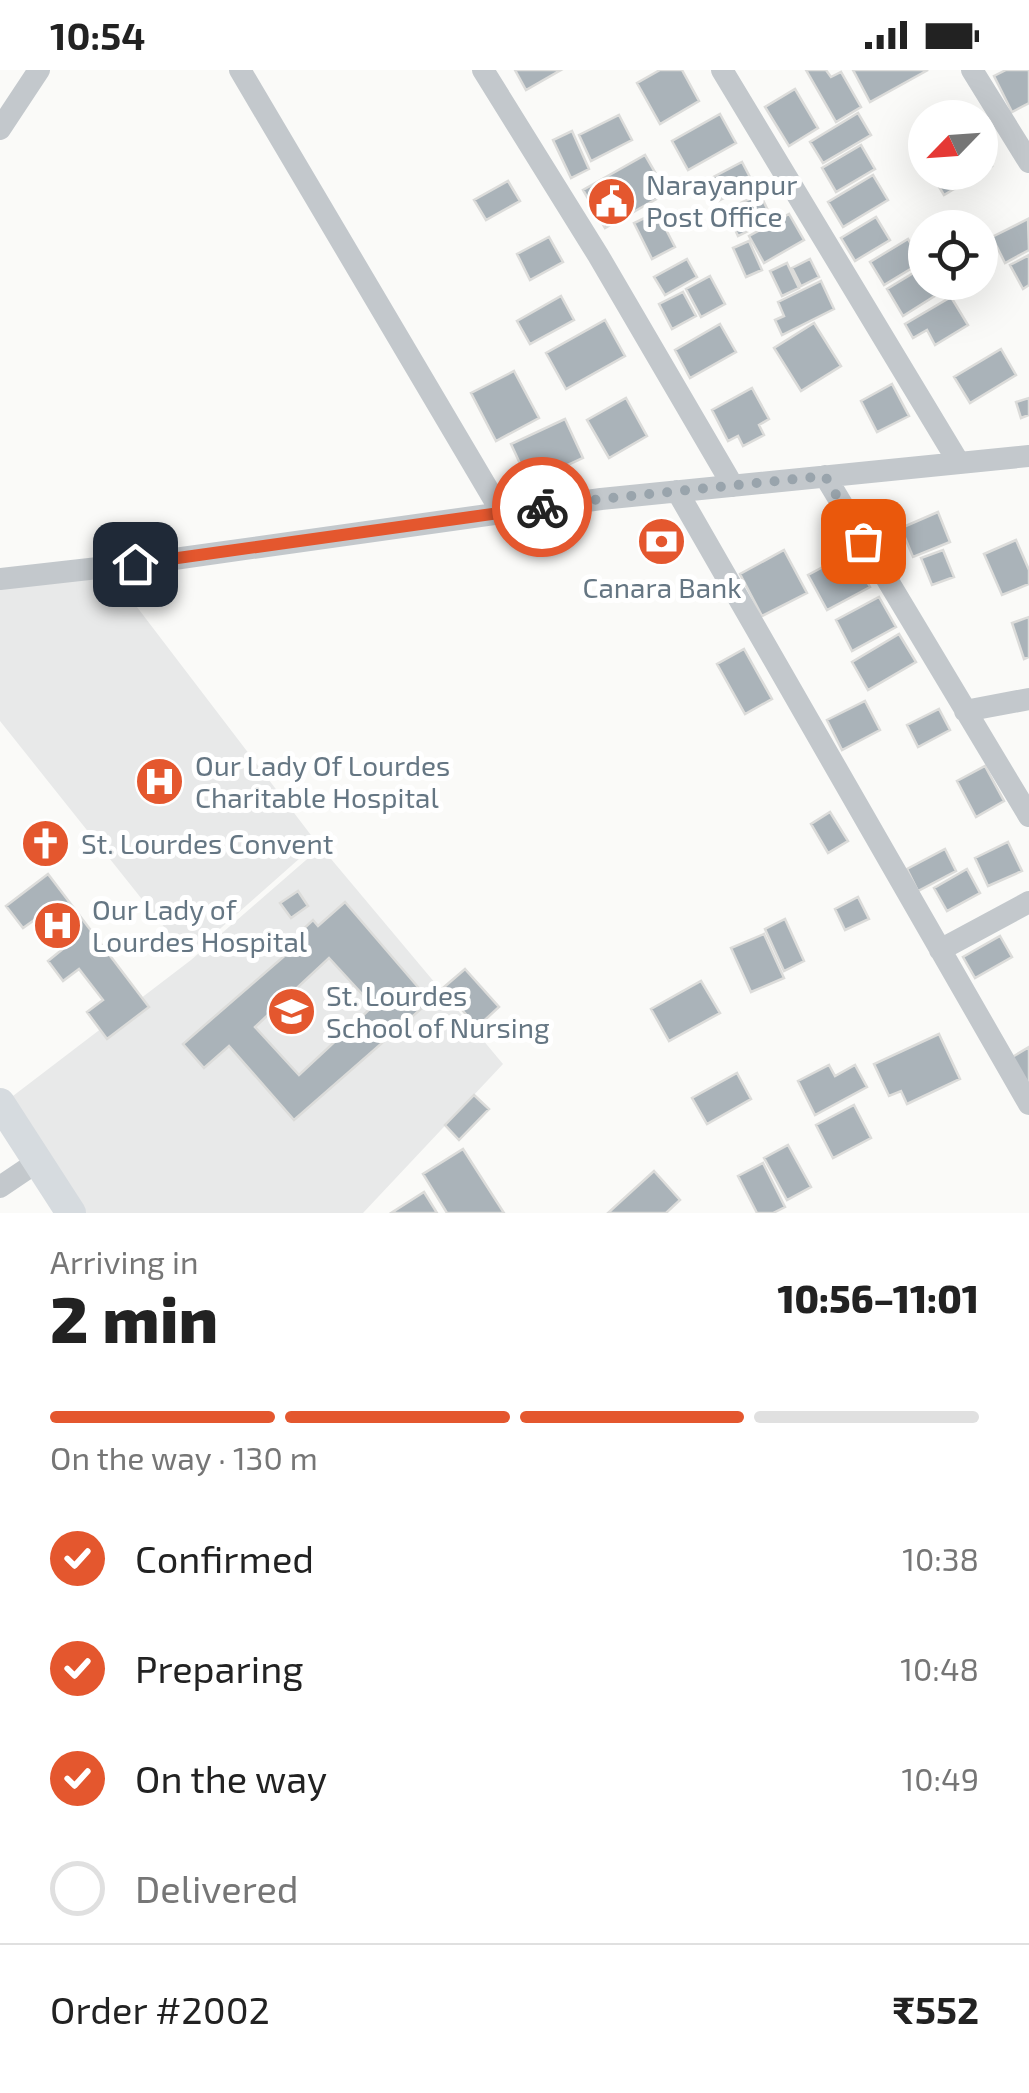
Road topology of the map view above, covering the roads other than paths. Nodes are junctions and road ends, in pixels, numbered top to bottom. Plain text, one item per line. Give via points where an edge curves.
1 (39, 70) edge
2 (240, 70) edge
3 (483, 70) edge
4 (722, 70) edge
5 (972, 70) edge
6 (0, 129) edge
7 (1029, 162) edge
8 (1029, 456) edge
9 (959, 463) junction
10 (825, 476) junction
11 (733, 486) junction
12 (677, 491) junction
13 (502, 513) junction
14 (0, 580) edge
15 (1029, 700) edge
16 (966, 711) junction
17 (1029, 816) edge
18 (1029, 902) edge
19 (940, 950) junction
20 (0, 1104) edge
21 (1029, 1104) edge
22 (37, 1162) junction
23 (0, 1186) edge
24 (71, 1213) edge

1 - 6 street
2 - 13 street
3 - 11 street
4 - 9 street
5 - 7 street
8 - 9 street
9 - 10 street
10 - 11 street
10 - 16 street
11 - 12 street
12 - 13 street
12 - 19 street
13 - 14 street
15 - 16 street
16 - 17 street
18 - 19 street
19 - 21 street
20 - 22 main road
22 - 23 street
22 - 24 main road

